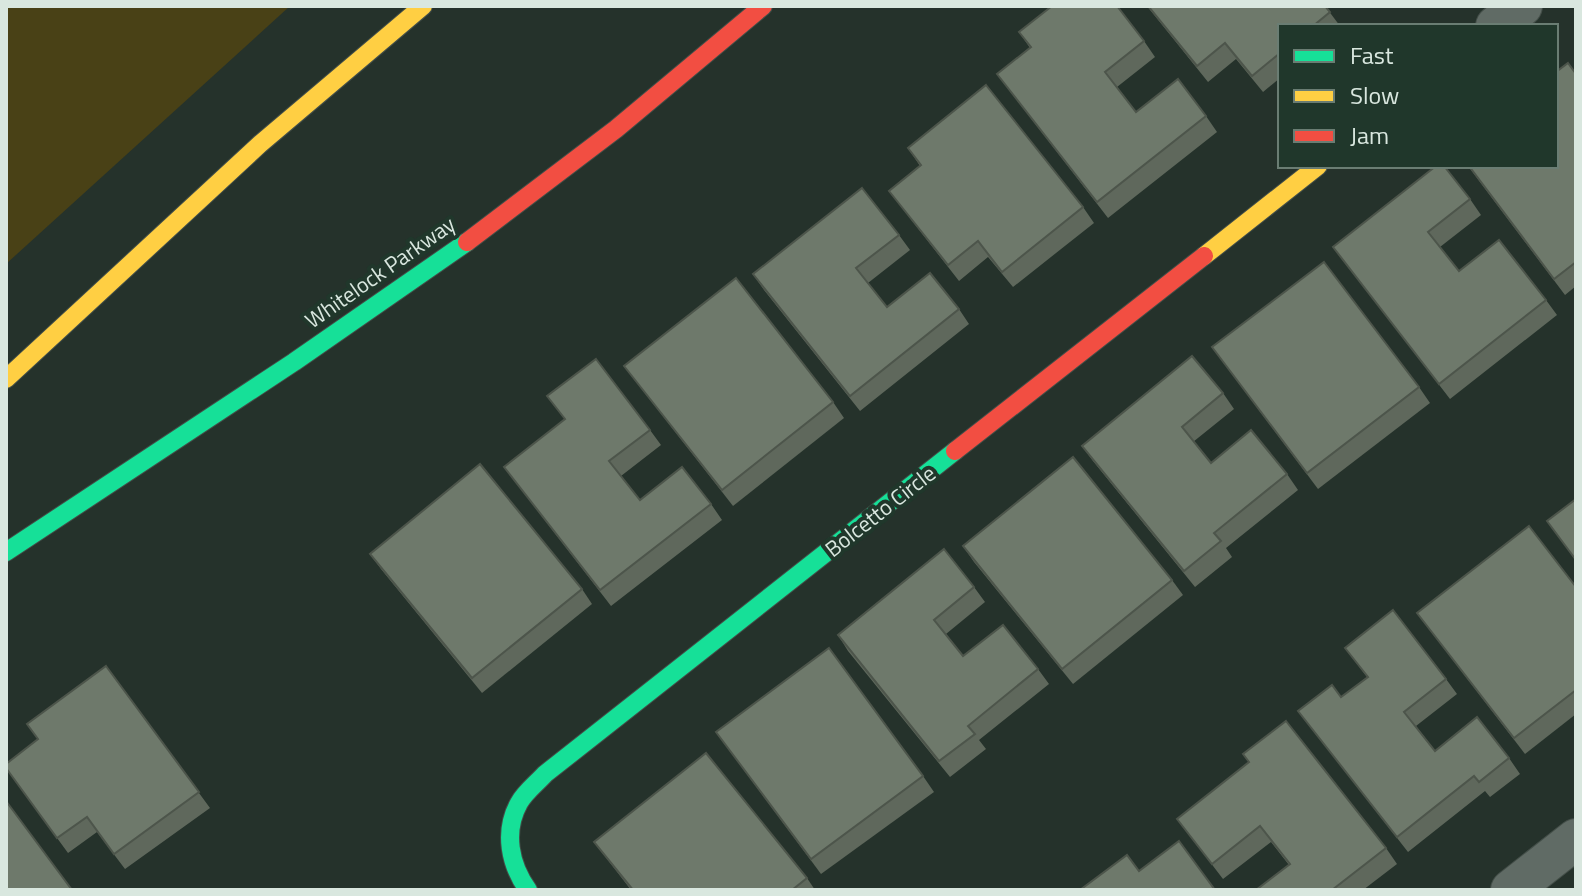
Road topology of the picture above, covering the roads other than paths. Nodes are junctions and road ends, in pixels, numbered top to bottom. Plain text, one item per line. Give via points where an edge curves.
1 (423, 6) edge
2 (763, 6) edge
3 (1522, 6) edge
4 (1499, 24) edge
5 (1315, 168) edge
6 (6, 379) edge
7 (6, 552) edge
8 (1576, 839) edge
9 (528, 890) edge
10 (1511, 890) edge

1 - 6 main road via 260,144
2 - 7 main road, Whitelock Parkway via 585,154 466,243
3 - 4 street
5 - 9 main road, Bolcetto Circle via 545,774 517,806 509,845
8 - 10 street

